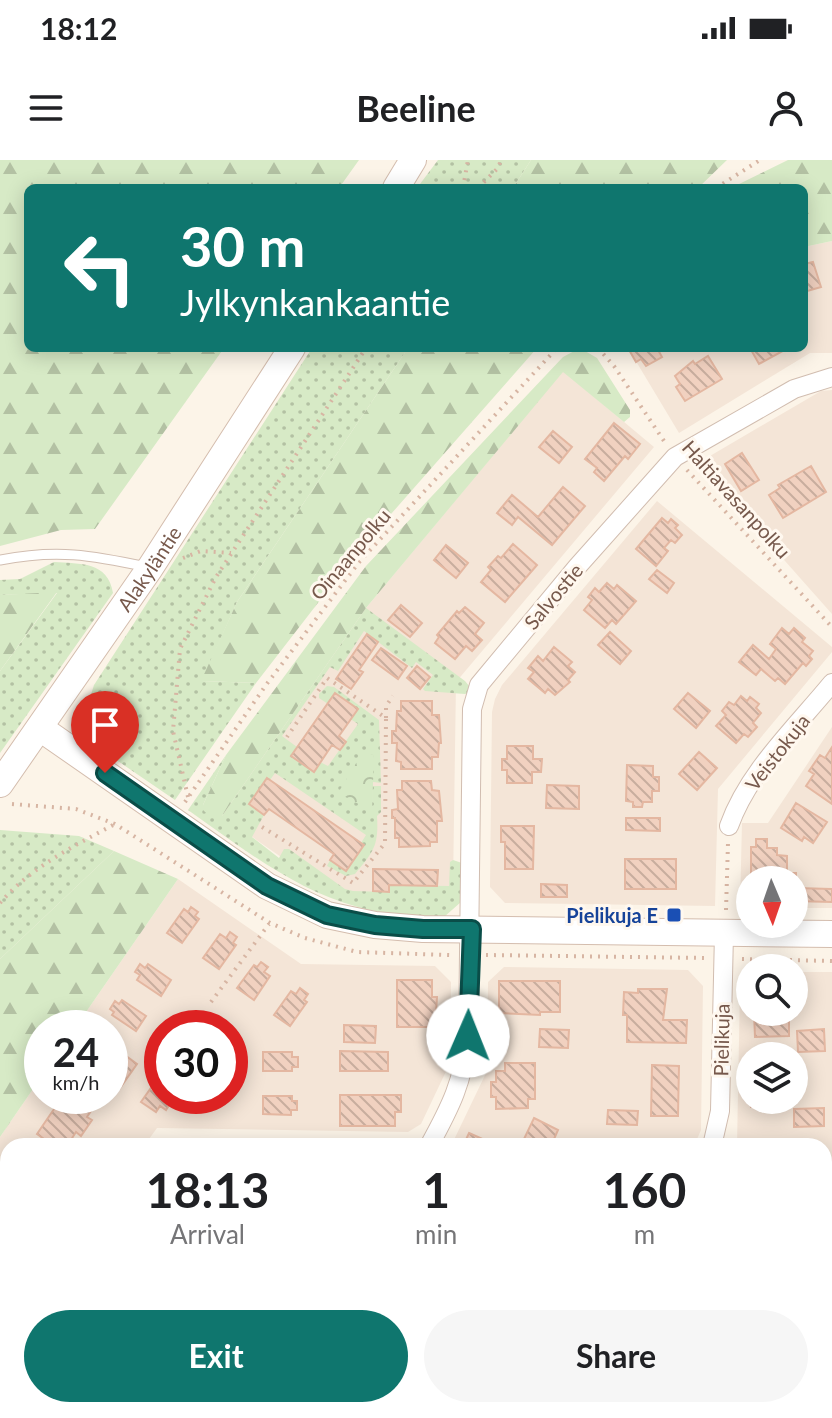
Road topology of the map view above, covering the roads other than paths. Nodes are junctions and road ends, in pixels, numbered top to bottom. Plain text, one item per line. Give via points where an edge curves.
1 (413, 160) edge
2 (398, 184) edge
3 (289, 352) edge
4 (832, 377) edge
5 (0, 560) edge
6 (150, 568) junction
7 (832, 683) edge
8 (40, 728) junction
9 (0, 784) edge
10 (729, 826) road end
11 (472, 929) junction
12 (724, 933) junction
13 (832, 934) edge
14 (433, 1138) edge
15 (714, 1138) edge

1 - 2 street
3 - 6 street, Alakyläntie
4 - 11 street, Salvostie via 794,389 675,457 479,685 472,709
5 - 6 lane via 64,553
6 - 8 street, Alakyläntie
7 - 10 street, Veistokuja via 737,803
8 - 9 street, Alakyläntie
8 - 11 street via 267,886 327,915 375,925
11 - 12 street
11 - 14 street, Salvostie via 465,1063 455,1098
12 - 13 street
12 - 15 street, Pielikuja via 720,1111

